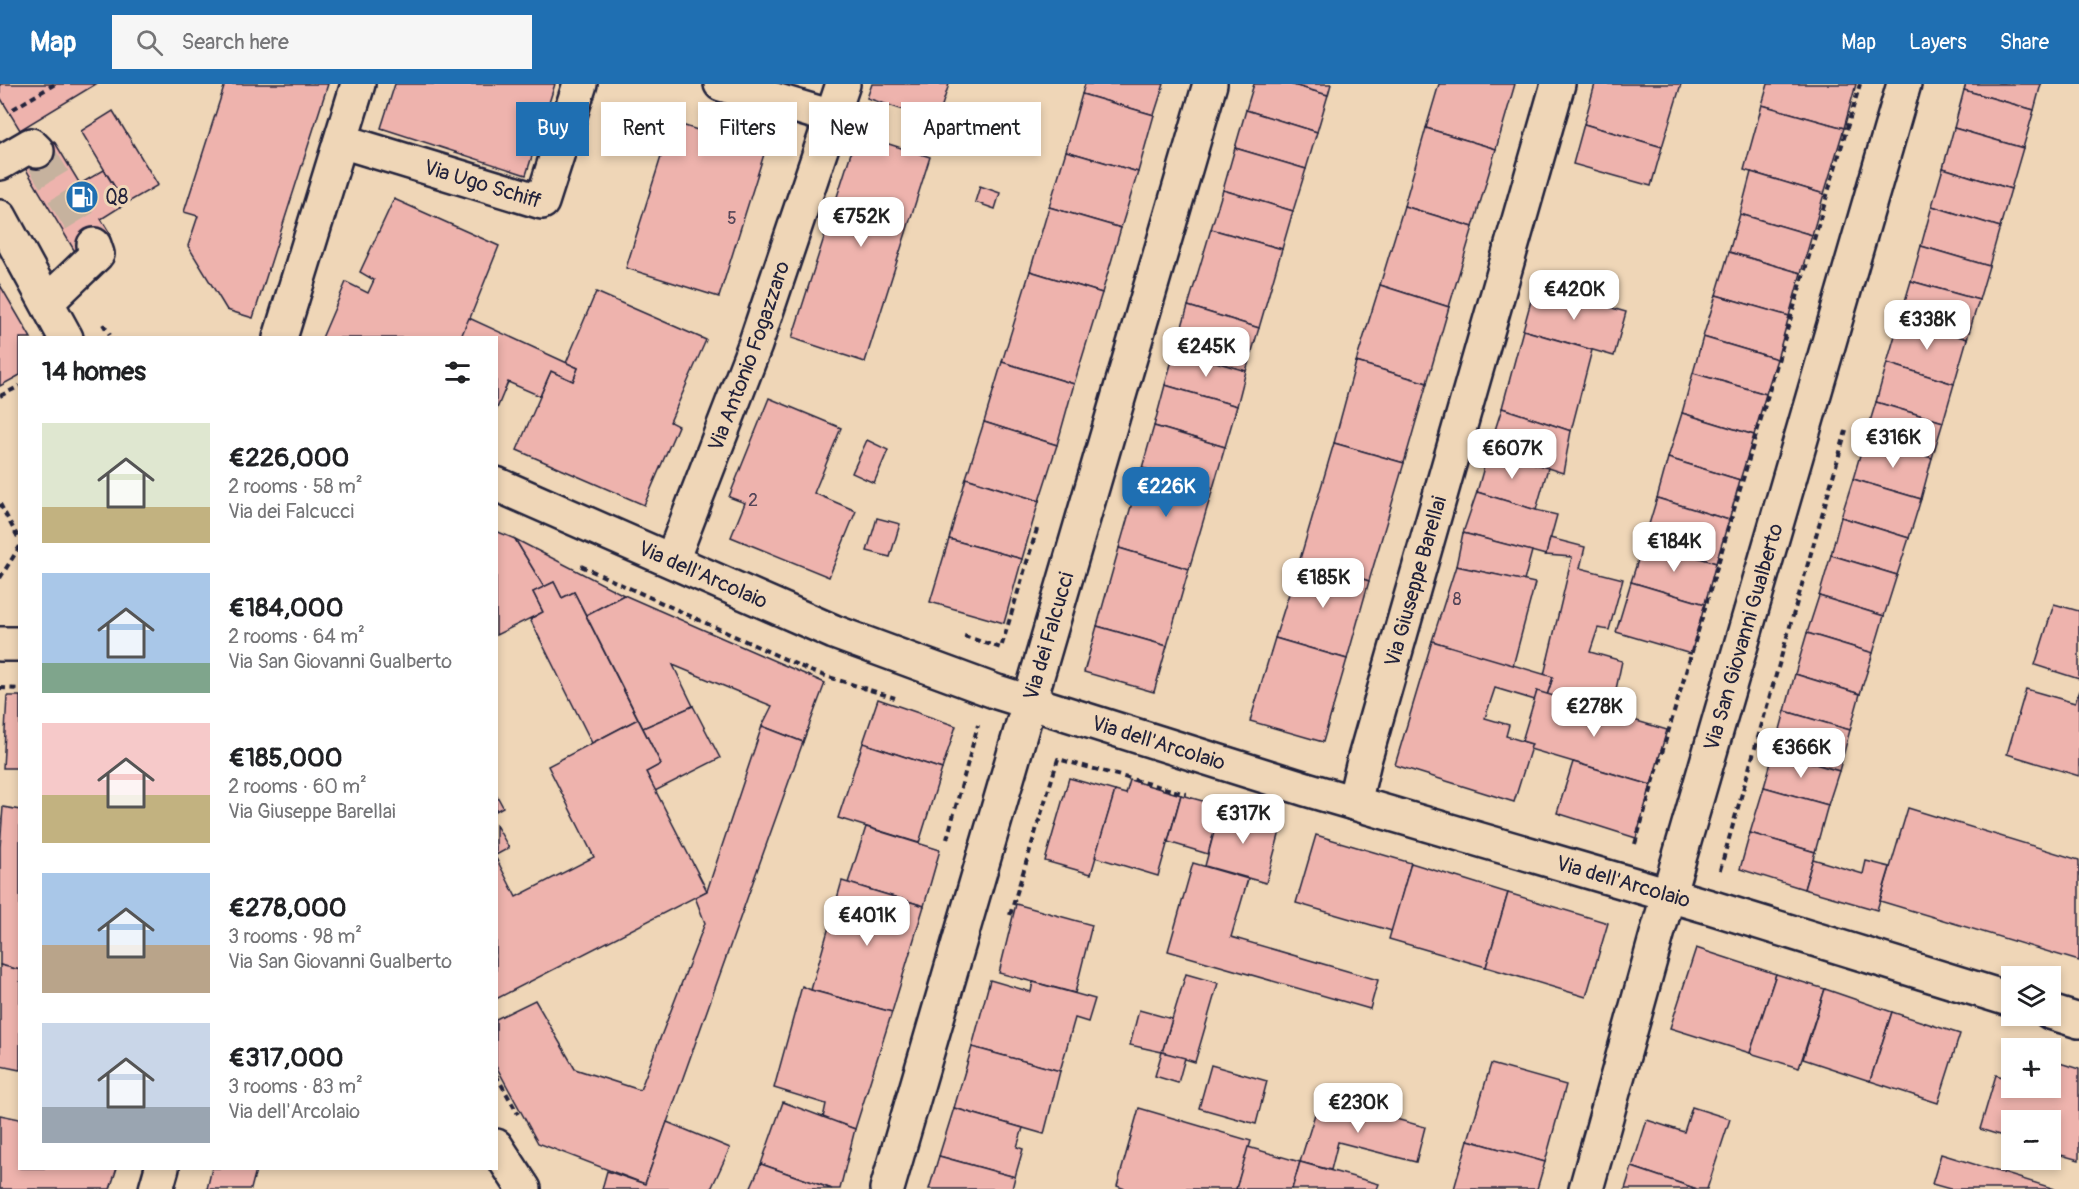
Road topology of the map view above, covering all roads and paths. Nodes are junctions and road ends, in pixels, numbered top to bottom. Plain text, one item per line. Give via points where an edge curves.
1 (55, 84) edge
2 (358, 84) edge
3 (580, 84) edge
4 (721, 84) edge
5 (843, 84) edge
6 (1210, 84) edge
7 (1558, 84) edge
8 (1860, 84) edge
9 (1904, 84) edge
10 (837, 102) edge
11 (809, 110) edge
12 (5, 114) dead end
13 (341, 141) junction
14 (37, 151) dead end
15 (819, 156) edge
16 (0, 163) edge
17 (0, 217) edge
18 (94, 245) dead end
19 (47, 302) junction
20 (65, 336) edge
21 (281, 336) edge
22 (18, 387) edge
23 (0, 396) edge
24 (1847, 426) dead end
25 (498, 485) edge
26 (0, 504) edge
27 (18, 537) edge
28 (18, 549) edge
29 (672, 560) junction
30 (0, 578) edge
31 (956, 634) dead end
32 (0, 644) edge
33 (18, 644) edge
34 (1001, 648) dead end
35 (0, 688) edge
36 (18, 689) edge
37 (1029, 702) junction
38 (978, 724) dead end
39 (976, 735) dead end
40 (1354, 802) junction
41 (1635, 844) dead end
42 (1720, 870) dead end
43 (1669, 895) junction
44 (2001, 997) edge
45 (2061, 1015) edge
46 (2079, 1021) edge
47 (498, 1149) edge
48 (161, 1170) edge
49 (156, 1189) edge
50 (524, 1189) edge
51 (887, 1189) edge
52 (1586, 1189) edge

1 - 12 path
2 - 13 street
3 - 13 street, Via Ugo Schiff via 542,202
4 - 11 street
5 - 10 street, Via Antonio Fogazzaro
6 - 37 street, Via dei Falcucci
7 - 40 street, Via Giuseppe Barellai
8 - 41 path
9 - 43 street, Via San Giovanni Gualberto
13 - 21 street
14 - 16 street via 31,145
15 - 29 street, Via Antonio Fogazzaro via 755,345
17 - 19 street
18 - 19 street via 98,254
19 - 20 street
22 - 23 path
24 - 42 path
25 - 29 street, Via dell'Arcolaio
26 - 27 path
28 - 30 path
29 - 37 street, Via dell'Arcolaio via 834,632
31 - 34 path
32 - 33 street
35 - 36 path
37 - 40 street, Via dell'Arcolaio
37 - 51 street, Via dei Falcucci
38 - 39 path
40 - 43 street, Via dell'Arcolaio
43 - 44 street, Via dell'Arcolaio
43 - 52 street, Via San Giovanni Gualberto
45 - 46 street
47 - 50 street
48 - 49 street

